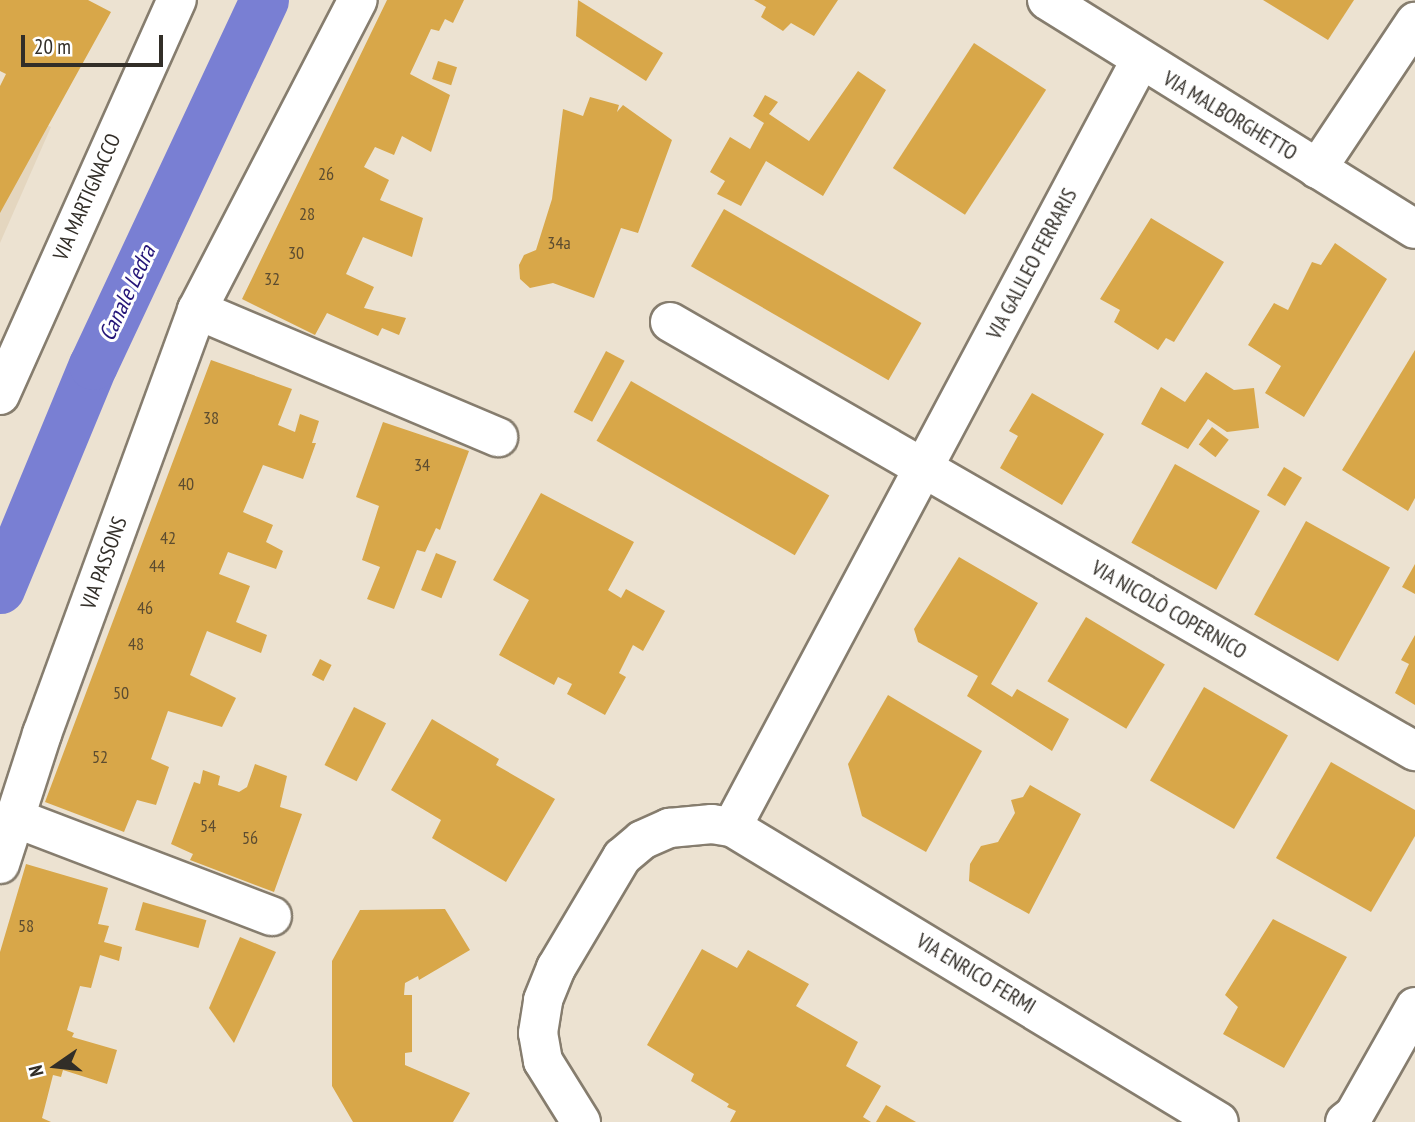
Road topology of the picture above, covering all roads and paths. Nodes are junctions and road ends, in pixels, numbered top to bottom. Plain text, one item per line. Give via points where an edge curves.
1 (177, 0) edge
2 (358, 0) edge
3 (1047, 0) edge
4 (1415, 22) edge
5 (1140, 61) junction
6 (1317, 169) junction
7 (1415, 229) edge
8 (197, 310) junction
9 (670, 322) dead end
10 (0, 395) edge
11 (498, 437) dead end
12 (923, 468) junction
13 (1415, 751) edge
14 (15, 818) junction
15 (732, 827) junction
16 (0, 864) edge
17 (272, 916) dead end
18 (1415, 1007) edge
19 (581, 1122) edge
20 (1219, 1122) edge
21 (1345, 1122) edge

1 - 10 street, VIA MARTIGNACCO
2 - 8 street, VIA PASSONS
3 - 5 street, VIA MALBORGHETTO
4 - 6 street
5 - 6 street, VIA MALBORGHETTO
5 - 12 street, VIA GALILEO FERRARIS
6 - 7 street, VIA MALBORGHETTO
8 - 11 street
8 - 14 street, VIA PASSONS
9 - 12 street
12 - 13 street, VIA NICOLÒ COPERNICO
12 - 15 street, VIA GALILEO FERRARIS
14 - 16 street, VIA PASSONS
14 - 17 street
15 - 19 street via 693,824 642,840 622,857 556,968 543,1000 538,1033 543,1061
15 - 20 street, VIA ENRICO FERMI
18 - 21 street via 1354,1115

